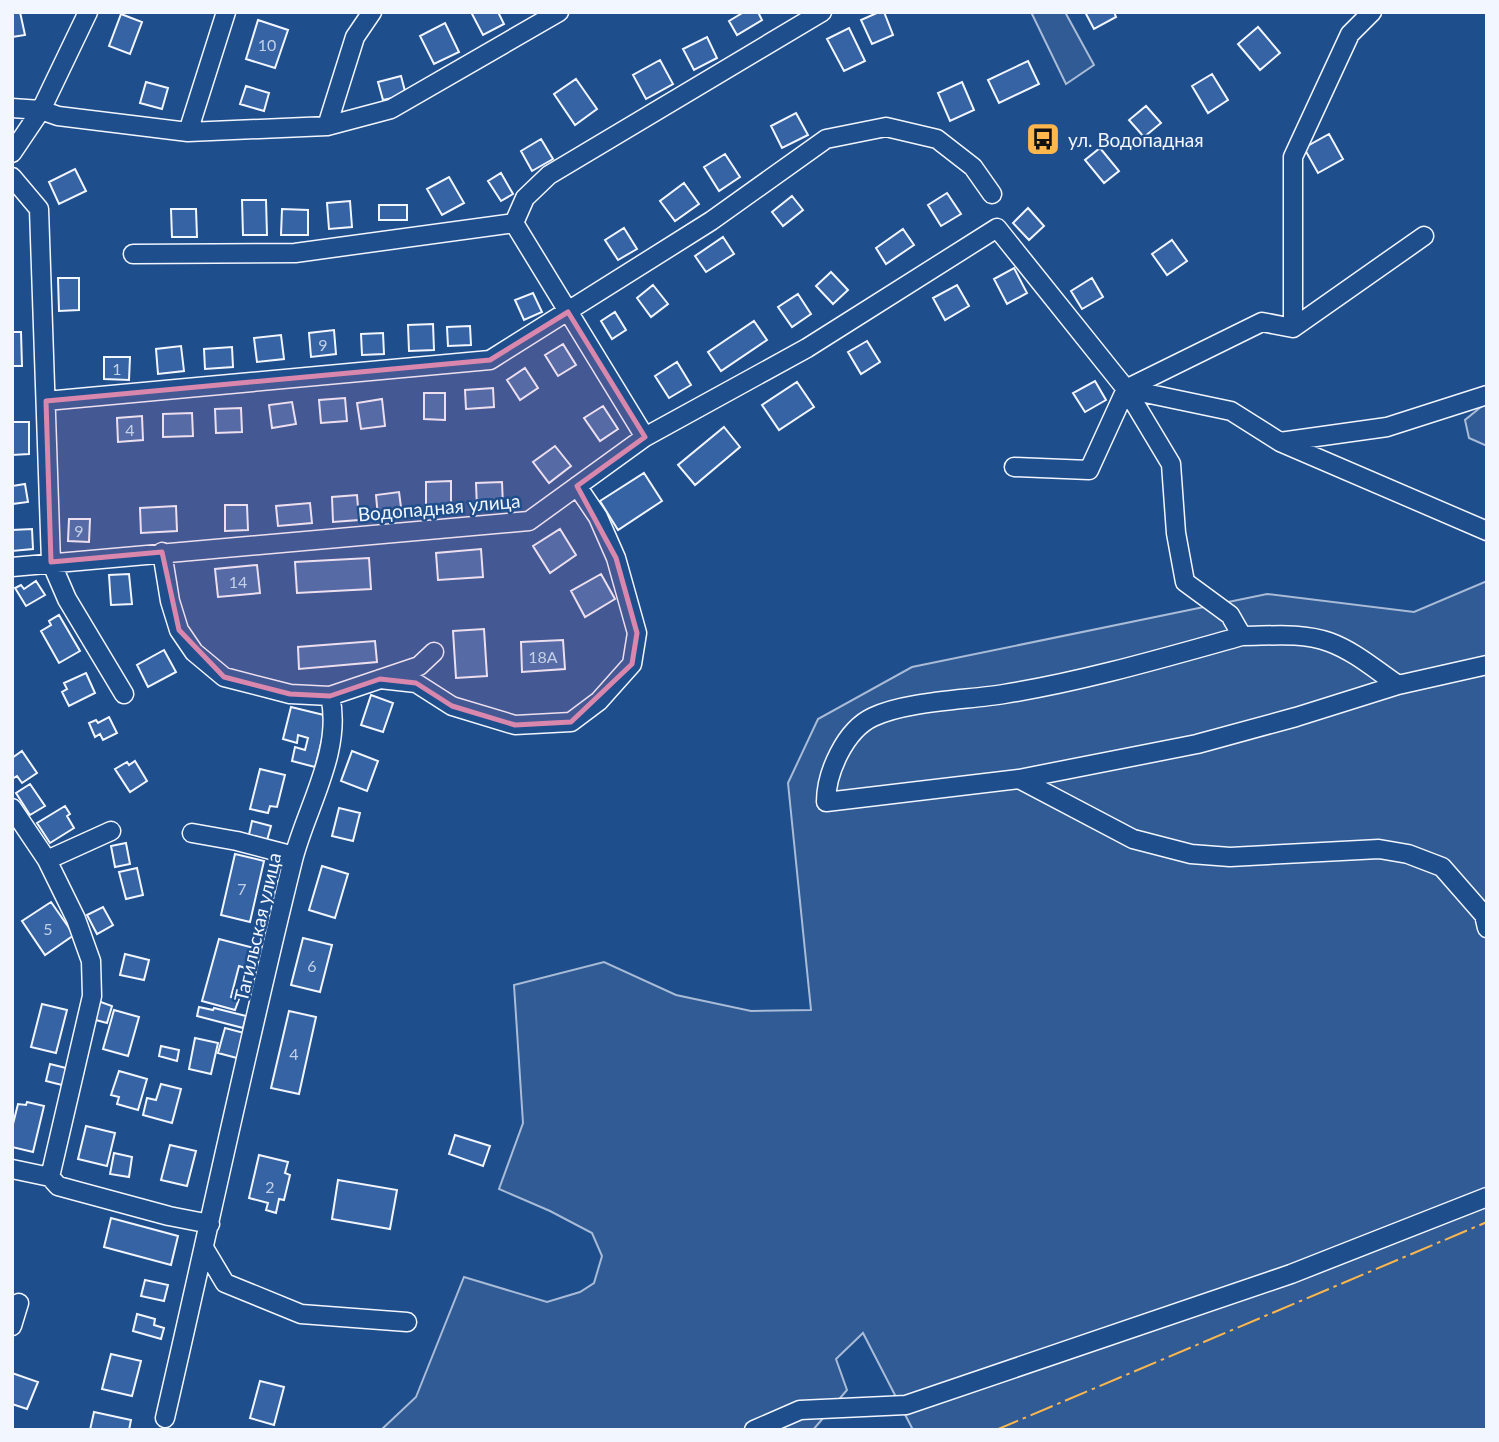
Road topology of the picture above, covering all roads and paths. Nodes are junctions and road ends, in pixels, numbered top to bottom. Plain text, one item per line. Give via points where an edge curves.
1 (88, 12) edge
2 (226, 12) edge
3 (372, 12) edge
4 (559, 12) edge
5 (822, 12) edge
6 (1373, 12) edge
7 (12, 108) edge
8 (41, 110) junction
9 (327, 126) junction
10 (188, 131) junction
11 (12, 153) edge
12 (12, 177) edge
13 (992, 194) dead end
14 (514, 223) junction
15 (1424, 236) dead end
16 (133, 254) dead end
17 (568, 313) junction
18 (1293, 328) junction
19 (1126, 389) junction
20 (1487, 395) edge
21 (46, 401) junction
22 (645, 437) junction
23 (1280, 442) junction
24 (1014, 467) dead end
25 (578, 486) junction
26 (1487, 531) edge
27 (162, 552) junction
28 (51, 562) junction
29 (12, 567) edge
30 (1241, 636) junction
31 (434, 652) dead end
32 (1487, 665) edge
33 (380, 679) junction
34 (1398, 685) junction
35 (124, 694) dead end
36 (330, 696) junction
37 (1019, 779) junction
38 (12, 808) edge
39 (111, 831) dead end
40 (192, 833) dead end
41 (294, 856) junction
42 (47, 860) junction
43 (1487, 928) edge
44 (12, 1168) edge
45 (50, 1177) junction
46 (1487, 1197) edge
47 (210, 1224) junction
48 (204, 1248) junction
49 (19, 1303) dead end
50 (407, 1322) dead end
51 (12, 1326) edge
52 (165, 1418) dead end
53 (754, 1430) edge

1 - 8 street
2 - 10 street
3 - 9 street via 355,37
4 - 9 street via 391,110
5 - 14 street via 549,175 525,198
6 - 18 street via 1350,34 1293,157
7 - 8 street
8 - 10 street via 58,116
8 - 11 street
9 - 10 street
12 - 21 street via 39,209
13 - 17 street via 973,167 937,139 886,127 826,139 711,221
14 - 16 street via 295,253
14 - 17 street
15 - 18 street
17 - 21 street via 490,360
17 - 22 street
18 - 19 street via 1262,322
19 - 22 street, Водопадная улица via 997,228 807,348
19 - 23 street via 1230,411
19 - 24 street via 1089,470
19 - 30 street via 1171,464 1185,582 1230,615
20 - 23 street via 1387,427
21 - 28 street
22 - 25 street, Водопадная улица
23 - 26 street
25 - 27 street, Водопадная улица via 529,521
25 - 33 street via 617,558 637,633 632,664 599,701 571,722 515,725 452,706 416,683
27 - 28 street, Водопадная улица
27 - 36 street via 179,630 194,652 224,677 290,694
28 - 29 street, Водопадная улица
28 - 35 street via 67,599
30 - 34 street via 1299,635 1328,642
30 - 37 street via 1103,674 873,717 843,747 831,769 826,802
31 - 33 street via 419,666
32 - 34 street
33 - 36 street
34 - 37 street via 1196,744
36 - 41 street, Тагильская улица via 334,713 329,752
37 - 43 street via 1133,839 1191,854 1230,857 1378,849 1408,854 1442,867 1483,915
38 - 42 street
39 - 42 street
40 - 41 street
41 - 47 street, Тагильская улица
42 - 45 street via 91,961 92,996
44 - 45 street
45 - 47 street via 58,1186
46 - 53 street via 1291,1275 906,1405 800,1410
47 - 48 street, Тагильская улица
48 - 50 street via 225,1283 301,1314
48 - 52 street, Тагильская улица
49 - 51 street

